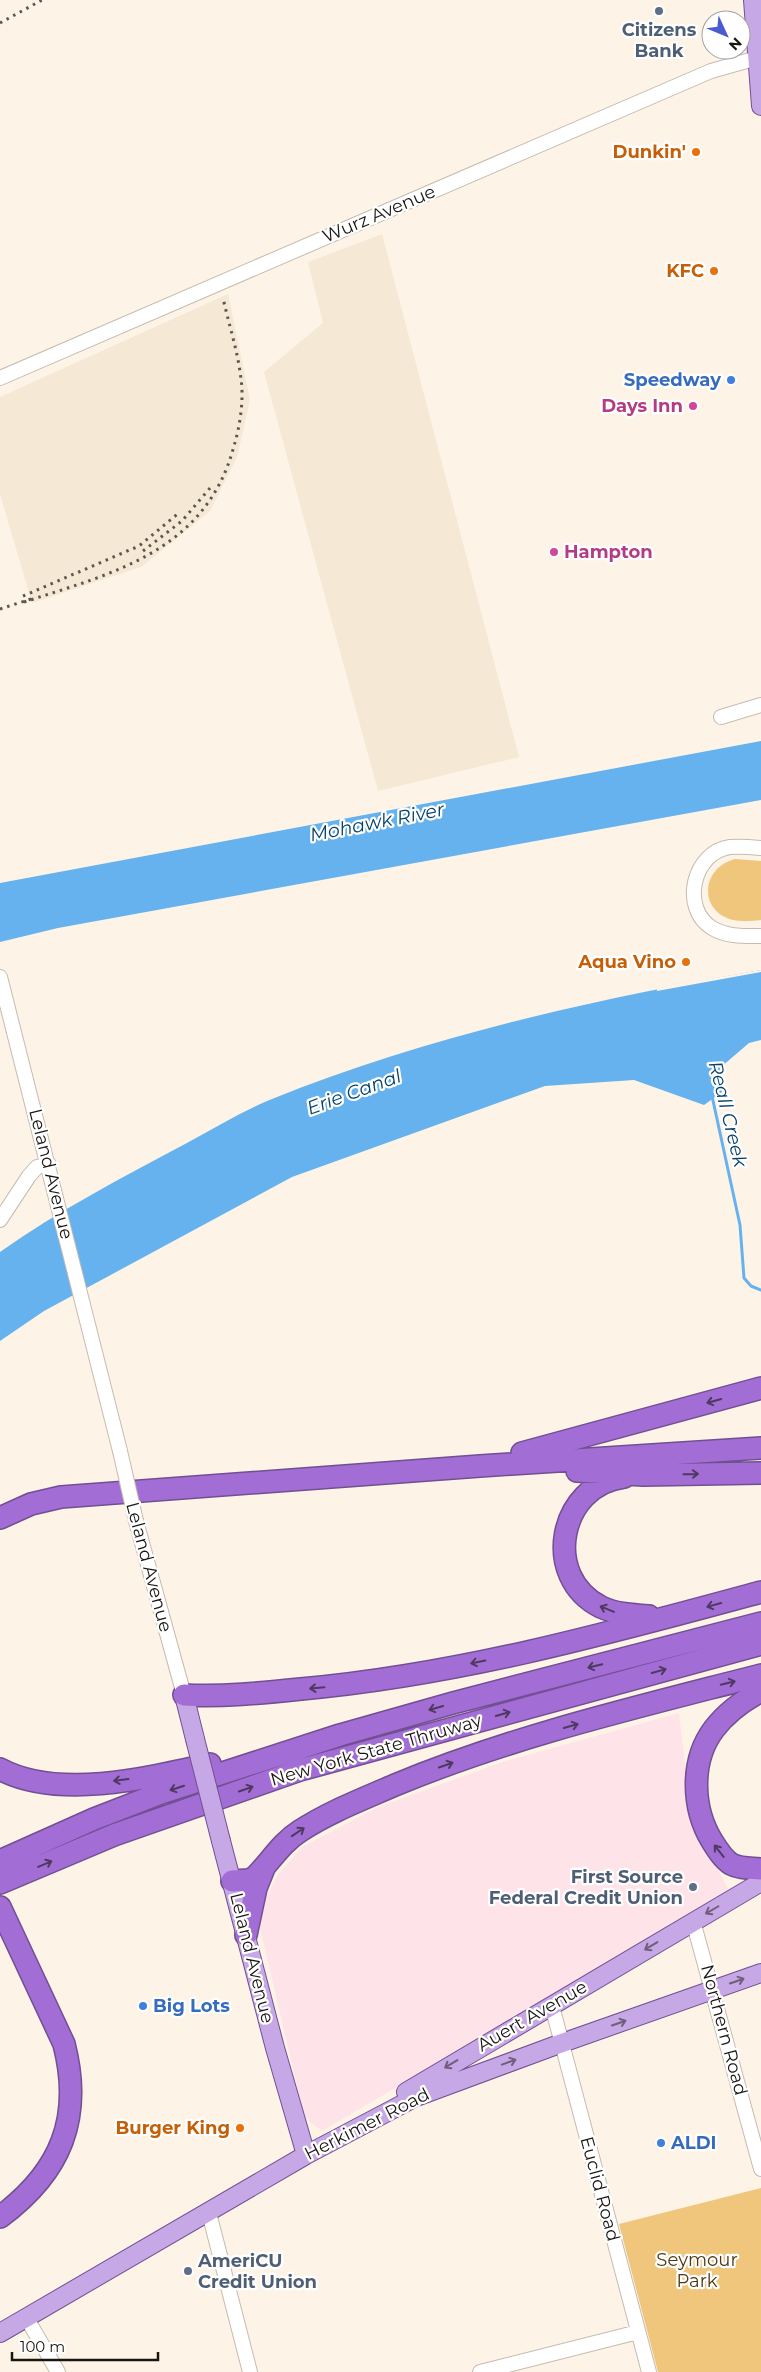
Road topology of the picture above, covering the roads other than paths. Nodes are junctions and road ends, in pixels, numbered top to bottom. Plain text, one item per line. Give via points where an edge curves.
1 (753, 0) edge
2 (759, 58) edge
3 (761, 106) edge
4 (0, 378) edge
5 (761, 705) edge
6 (721, 717) dead end
7 (761, 848) edge
8 (761, 936) edge
9 (0, 977) edge
10 (48, 1164) junction
11 (0, 1220) edge
12 (761, 1388) edge
13 (761, 1439) edge
14 (761, 1448) edge
15 (504, 1457) junction
16 (480, 1466) junction
17 (761, 1473) edge
18 (643, 1474) junction
19 (0, 1504) edge
20 (0, 1518) edge
21 (761, 1592) edge
22 (672, 1616) junction
23 (761, 1623) edge
24 (761, 1644) edge
25 (761, 1675) edge
26 (761, 1691) edge
27 (184, 1695) junction
28 (340, 1735) junction
29 (0, 1769) edge
30 (0, 1861) edge
31 (265, 1868) junction
32 (761, 1869) edge
33 (232, 1881) junction
34 (761, 1882) edge
35 (0, 1884) edge
36 (0, 1907) edge
37 (693, 1921) junction
38 (5, 1929) edge
39 (246, 1935) junction
40 (761, 1973) edge
41 (713, 1989) junction
42 (552, 2006) junction
43 (562, 2043) junction
44 (306, 2154) junction
45 (761, 2169) edge
46 (0, 2206) edge
47 (209, 2212) junction
48 (0, 2217) edge
49 (26, 2317) junction
50 (638, 2332) junction
51 (0, 2333) edge
52 (58, 2372) edge
53 (250, 2372) edge
54 (480, 2372) edge
55 (648, 2372) edge

1 - 2 main road
2 - 3 main road
2 - 4 street, Wurz Avenue via 711,71
5 - 6 street
7 - 8 street via 730,847 710,856 696,878 694,888 698,909 711,927 727,934
9 - 10 street, Leland Avenue
10 - 11 street via 37,1167 29,1176
10 - 27 street, Leland Avenue, bridge via 136,1521
12 -> 15 highway
13 - 15 highway
14 - 16 highway
15 - 19 highway via 60,1484 31,1491
16 - 18 highway
16 - 20 highway via 60,1497 31,1504
18 -> 17 highway
22 -> 18 highway via 613,1612 598,1606 573,1579 566,1563 567,1524 585,1496 603,1483
21 -> 22 highway
22 -> 27 highway via 543,1649 412,1675 343,1686
23 -> 28 highway, New York State Thruway
35 -> 24 highway, New York State Thruway via 114,1835 300,1770
31 -> 25 highway via 279,1848 300,1831 426,1773 642,1705
32 -> 26 highway via 740,1867 718,1852 704,1828 696,1791 703,1750 713,1730 731,1710
27 - 33 main road, Leland Avenue, bridge
28 -> 29 highway via 120,1781 40,1782
28 -> 30 highway, New York State Thruway via 161,1793
31 - 33 highway via 249,1880
31 - 39 highway via 256,1888
33 - 39 main road, Leland Avenue
34 -> 37 main road, Auert Avenue
36 - 38 highway
37 - 41 street, Northern Road
37 -> 42 main road, Auert Avenue
38 - 46 highway via 58,2048 64,2077 64,2102 52,2148 17,2195
38 - 48 highway via 64,2044 72,2099 61,2144 52,2162 19,2203
39 - 44 main road, Leland Avenue via 274,2048
41 -> 40 main road, Herkimer Road
43 -> 41 main road, Herkimer Road
41 - 45 street, Northern Road
42 - 43 street, Euclid Road
42 -> 44 main road, Auert Avenue
44 -> 43 main road, Herkimer Road via 416,2097
43 - 50 street, Euclid Road
44 - 47 main road, Herkimer Road
47 - 49 main road, Herkimer Road
47 - 53 street
49 - 51 main road, Herkimer Road
49 - 52 street
50 - 54 street
50 - 55 street, Euclid Road

